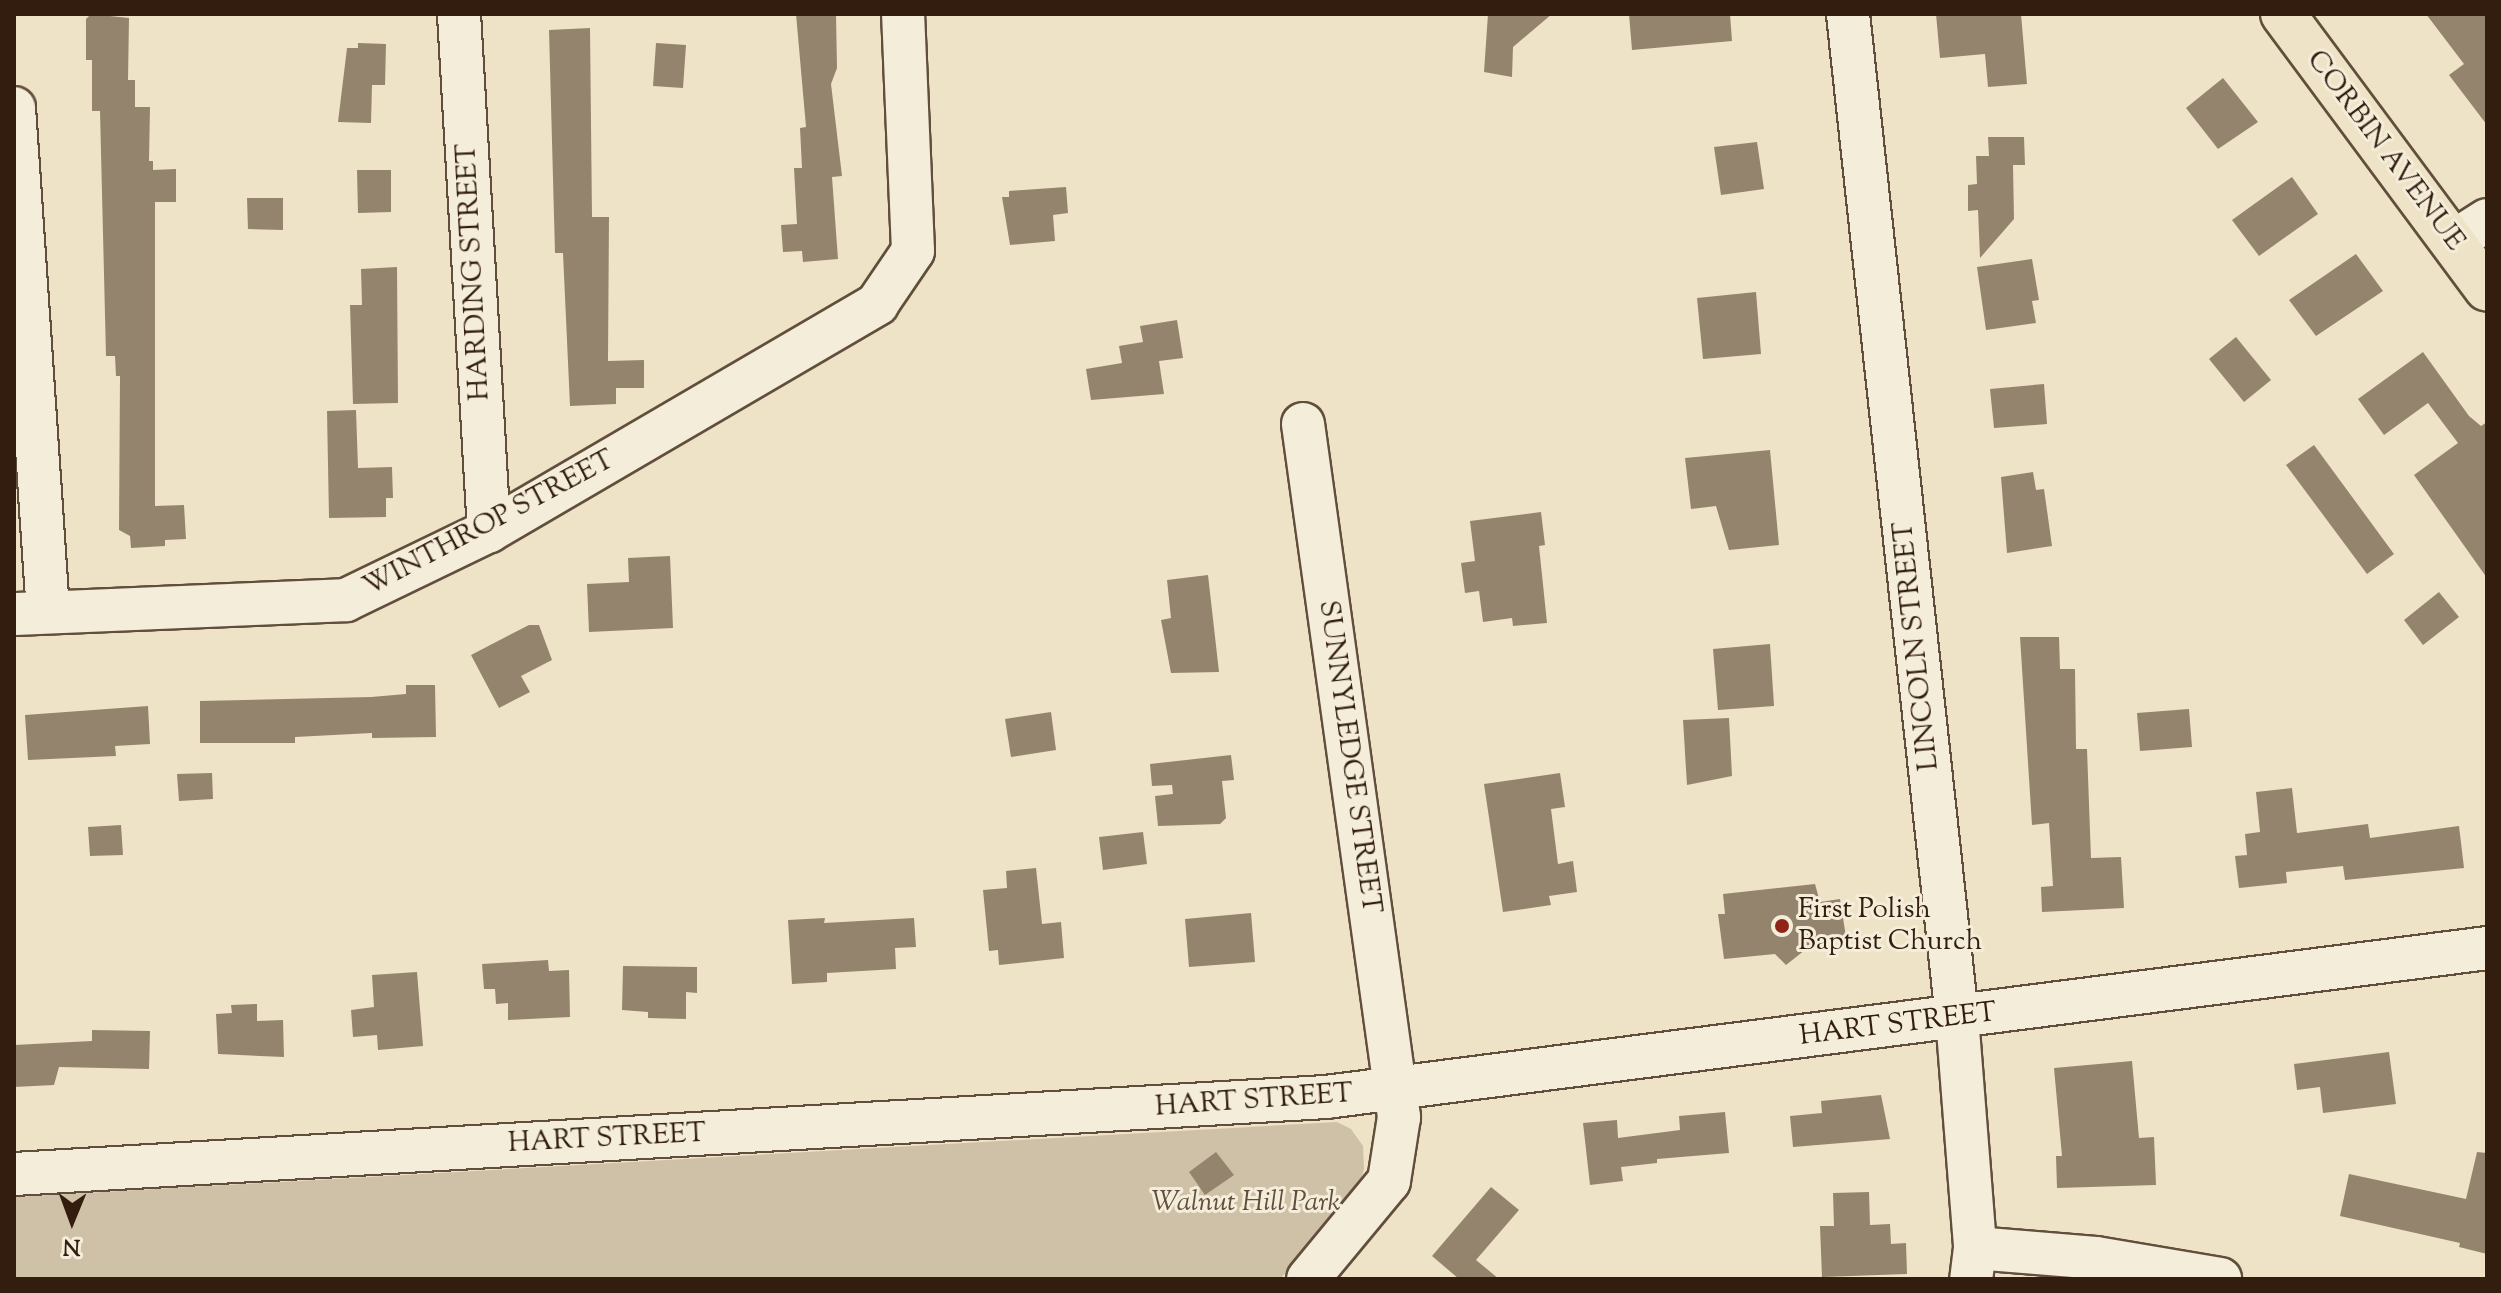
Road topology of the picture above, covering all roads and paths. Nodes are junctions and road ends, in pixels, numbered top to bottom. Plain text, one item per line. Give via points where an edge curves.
1 (459, 14) edge
2 (903, 14) edge
3 (1848, 14) edge
4 (2283, 14) edge
5 (14, 108) edge
6 (2470, 231) edge
7 (2487, 289) edge
8 (1303, 424) dead end
9 (489, 531) junction
10 (31, 613) edge
11 (2487, 948) edge
12 (1957, 1017) junction
13 (1396, 1090) junction
14 (14, 1174) edge
15 (1973, 1264) edge
16 (1308, 1279) edge
17 (2220, 1279) edge

1 - 9 street, HARDING STREET
2 - 9 street, WINTHROP STREET via 913,251 877,304
3 - 12 street, LINCOLN STREET
4 - 6 main road, CORBIN AVENUE
5 - 10 street
6 - 7 main road, CORBIN AVENUE
8 - 13 street, SUNNYLEDGE STREET
9 - 10 street, WINTHROP STREET via 346,600
11 - 12 street, HART STREET
12 - 13 street, HART STREET
12 - 15 street, LINCOLN STREET
13 - 14 street, HART STREET
13 - 16 street, SUNNYLEDGE STREET via 1398,1152 1389,1181
15 - 17 street via 2096,1258

